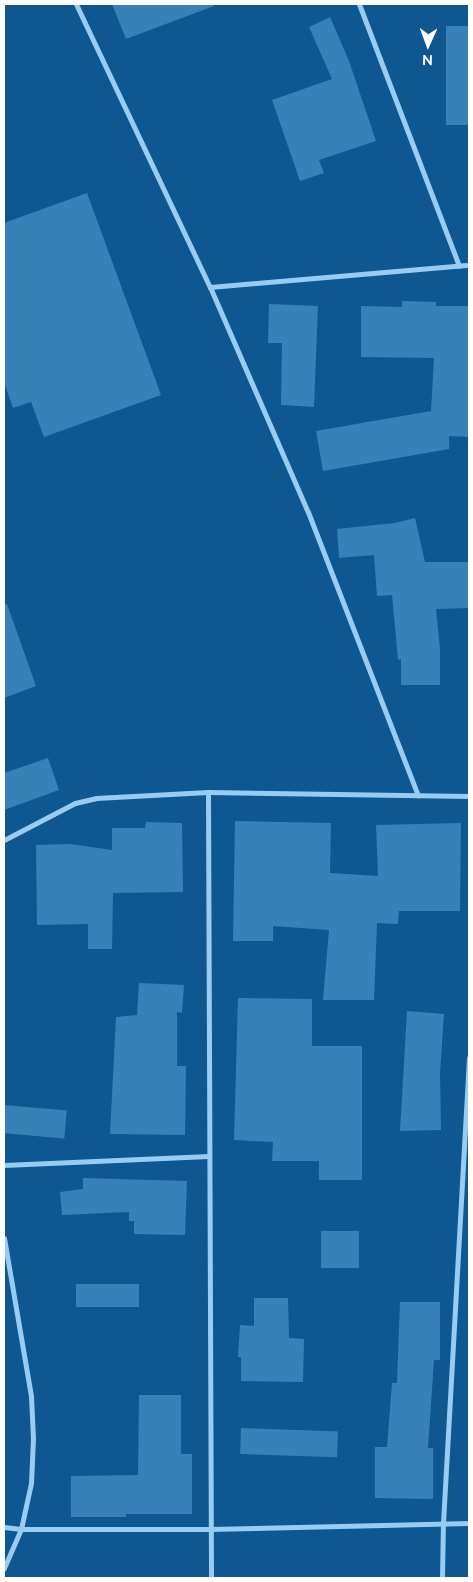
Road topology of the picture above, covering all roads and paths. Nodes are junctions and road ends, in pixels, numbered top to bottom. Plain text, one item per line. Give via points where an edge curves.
1 (76, 4) edge
2 (359, 4) edge
3 (469, 265) edge
4 (459, 266) junction
5 (210, 287) junction
6 (208, 792) junction
7 (418, 795) junction
8 (469, 796) edge
9 (4, 840) edge
10 (469, 1058) edge
11 (209, 1156) junction
12 (4, 1165) edge
13 (4, 1238) edge
14 (443, 1523) junction
15 (469, 1523) edge
16 (4, 1527) edge
17 (21, 1529) junction
18 (210, 1529) junction
19 (4, 1568) edge
20 (211, 1578) edge
21 (442, 1578) edge

1 - 5 street
2 - 4 street
3 - 4 street
4 - 5 street
5 - 7 street via 308,512
6 - 7 street
6 - 9 street via 86,800
6 - 11 street
7 - 8 street
10 - 14 street
11 - 12 street
11 - 18 street
13 - 17 street via 31,1396 30,1483
14 - 15 street
14 - 18 street
14 - 21 street
16 - 17 street
17 - 18 street
17 - 19 street
18 - 20 street

